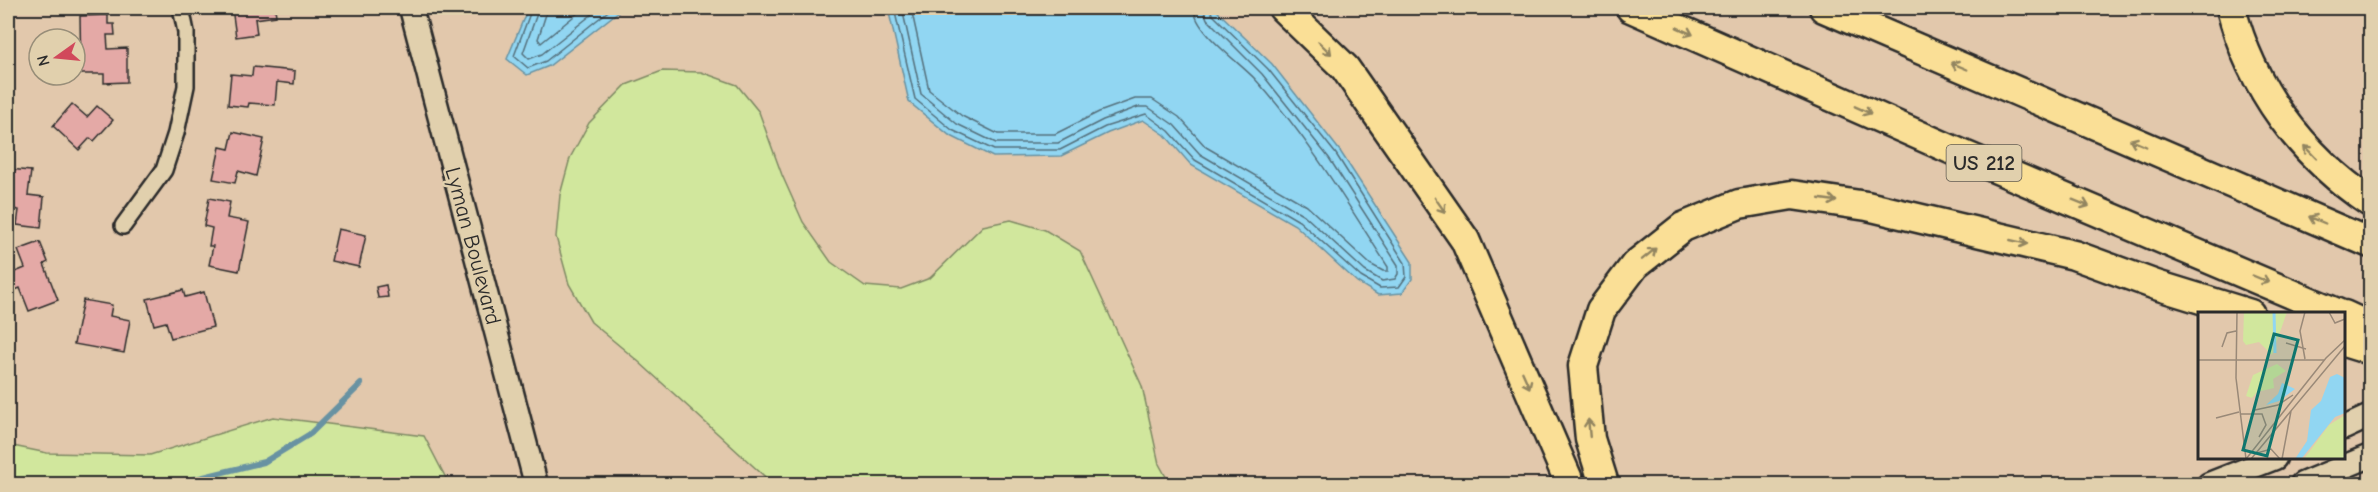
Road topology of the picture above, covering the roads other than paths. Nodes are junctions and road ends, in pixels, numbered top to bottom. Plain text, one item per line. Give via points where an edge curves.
1 (181, 8) edge
2 (411, 8) edge
3 (1284, 8) edge
4 (1631, 8) edge
5 (1824, 8) edge
6 (2231, 8) edge
7 (2370, 202) edge
8 (123, 226) dead end
9 (2370, 243) edge
10 (2244, 312) edge
11 (2334, 312) edge
12 (2345, 316) edge
13 (2370, 327) edge
14 (2345, 343) edge
15 (2370, 350) edge
16 (2370, 416) edge
17 (2345, 427) edge
18 (2370, 456) edge
19 (2273, 459) edge
20 (536, 484) edge
21 (1570, 484) edge
22 (1604, 484) edge
23 (2209, 484) edge
24 (2302, 484) edge

1 - 8 street via 186,32 186,86 176,133 164,170
2 - 20 main road, Lyman Boulevard
3 -> 21 highway via 1345,68 1465,240
4 -> 11 highway, US 212
9 -> 5 highway
7 -> 6 highway via 2321,164 2298,140 2253,71
22 -> 10 highway via 1590,439 1583,366 1601,310 1635,265 1683,227 1739,204 1792,195 1867,206 2074,255
12 - 13 highway
14 - 15 highway
16 - 17 main road
18 - 24 main road
19 - 23 main road

